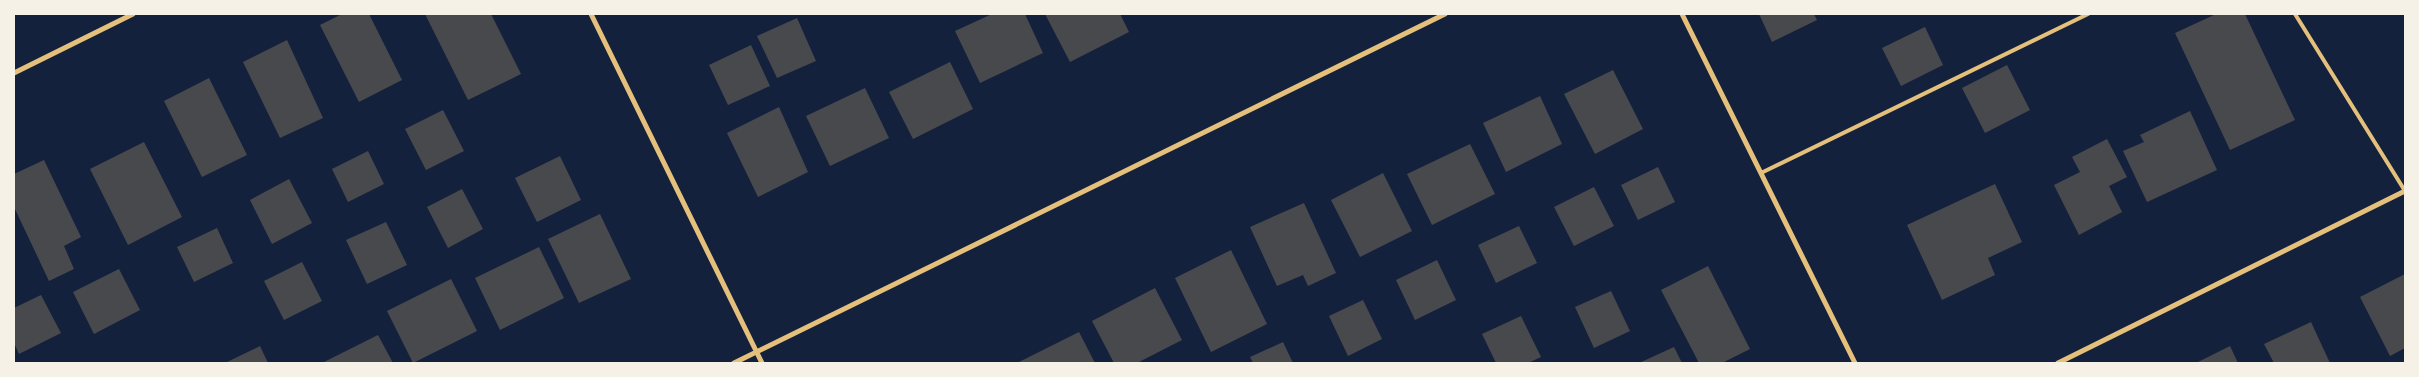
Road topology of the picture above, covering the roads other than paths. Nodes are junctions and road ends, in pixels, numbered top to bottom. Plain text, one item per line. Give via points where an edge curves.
1 (133, 14) edge
2 (591, 14) edge
3 (1445, 14) edge
4 (1682, 14) edge
5 (2088, 14) edge
6 (2295, 14) edge
7 (14, 73) edge
8 (1761, 173) junction
9 (2405, 191) edge
10 (757, 352) junction
11 (734, 363) edge
12 (762, 363) edge
13 (1855, 363) edge
14 (2058, 363) edge

1 - 7 street
2 - 10 street
3 - 10 street
4 - 8 street
5 - 8 lane
6 - 9 lane
8 - 13 street
9 - 14 street
10 - 11 street
10 - 12 street

